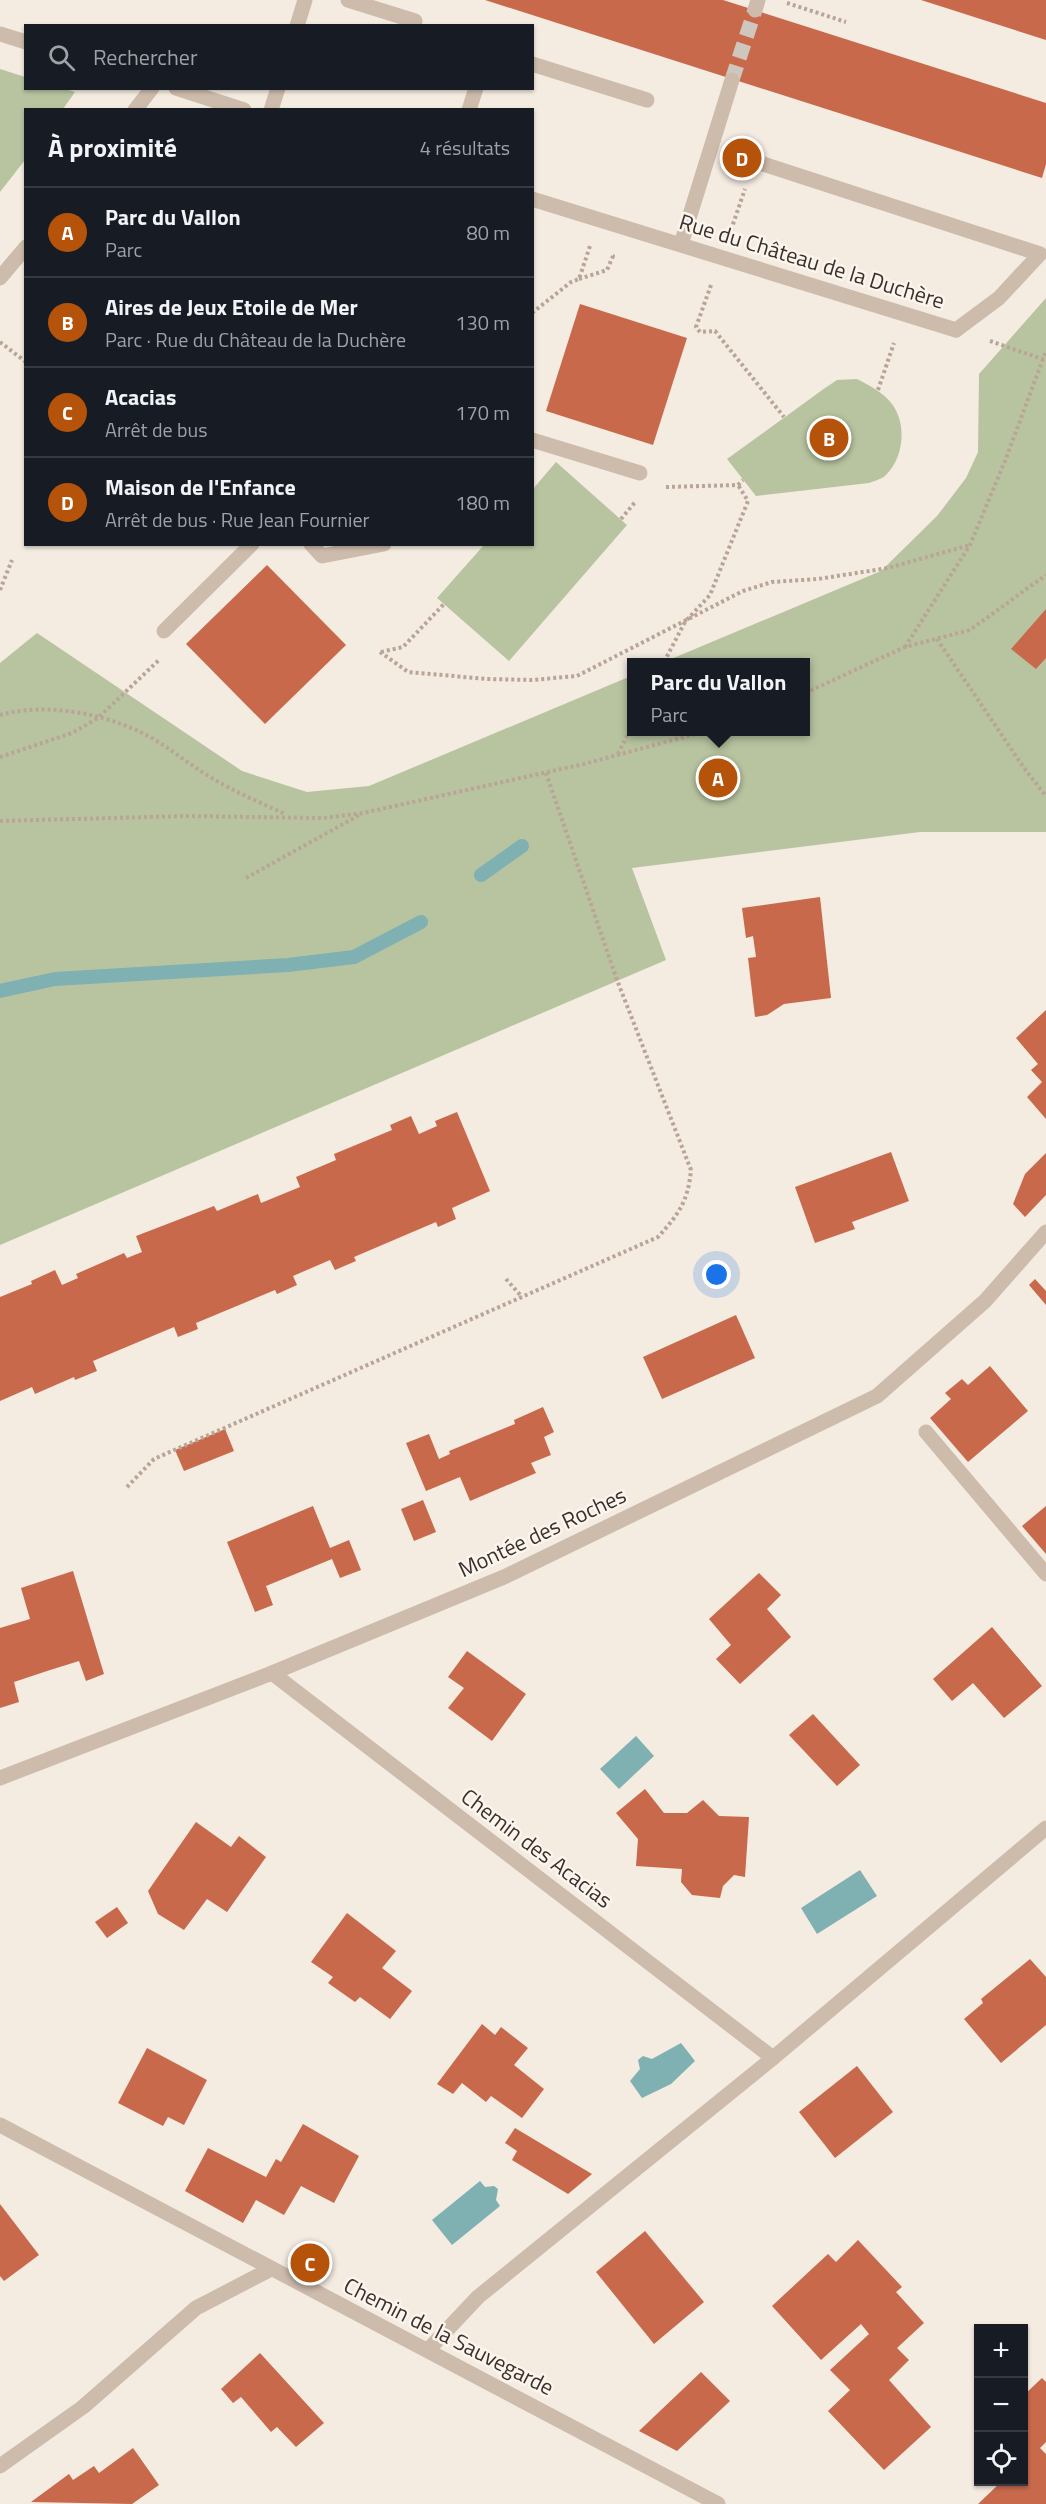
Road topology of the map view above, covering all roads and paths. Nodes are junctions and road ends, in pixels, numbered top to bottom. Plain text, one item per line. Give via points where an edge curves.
1 (305, 0) edge
2 (348, 0) edge
3 (777, 0) edge
4 (415, 21) dead end
5 (846, 22) dead end
6 (298, 24) edge
7 (0, 34) edge
8 (24, 41) edge
9 (534, 65) edge
10 (732, 80) tunnel mouth
11 (150, 90) edge
12 (182, 90) edge
13 (277, 90) edge
14 (475, 90) edge
15 (647, 100) dead end
16 (137, 108) edge
17 (238, 108) edge
18 (272, 108) edge
19 (471, 108) edge
20 (754, 161) dead end
21 (534, 200) edge
22 (739, 210) dead end
23 (681, 244) junction
24 (24, 249) edge
25 (589, 249) dead end
26 (613, 256) dead end
27 (720, 257) junction
28 (0, 278) edge
29 (579, 279) junction
30 (534, 310) edge
31 (903, 313) junction
32 (956, 330) junction
33 (0, 342) edge
34 (1046, 351) edge
35 (1045, 359) edge
36 (24, 360) edge
37 (878, 390) dead end
38 (784, 417) dead end
39 (534, 441) edge
40 (640, 473) dead end
41 (743, 480) dead end
42 (738, 485) junction
43 (658, 486) dead end
44 (970, 545) junction
45 (250, 546) edge
46 (313, 546) edge
47 (374, 546) edge
48 (12, 560) dead end
49 (1046, 575) edge
50 (0, 590) edge
51 (444, 604) dead end
52 (685, 622) junction
53 (164, 631) joint
54 (938, 639) junction
55 (905, 647) junction
56 (667, 658) edge
57 (810, 691) edge
58 (0, 715) edge
59 (98, 718) junction
60 (627, 736) edge
61 (688, 736) edge
62 (617, 755) junction
63 (0, 757) edge
64 (546, 773) junction
65 (1046, 796) edge
66 (363, 813) junction
67 (288, 816) junction
68 (0, 821) edge
69 (246, 878) dead end
70 (1046, 1232) edge
71 (506, 1279) dead end
72 (522, 1297) junction
73 (926, 1432) dead end
74 (127, 1487) dead end
75 (1046, 1574) edge
76 (272, 1673) junction
77 (0, 1778) edge
78 (1046, 1828) edge
79 (773, 2058) junction
80 (0, 2125) edge
81 (271, 2269) junction
82 (428, 2350) junction
83 (0, 2466) edge
84 (718, 2504) edge

1 - 6 street
2 - 4 street
3 - 5 path
7 - 8 street
9 - 15 street
10 - 23 street
11 - 16 street
12 - 17 street
13 - 18 street
14 - 19 street
20 - 32 street, Rue du Château de la Duchère via 1040,254 999,298
21 - 23 street, Rue du Château de la Duchère
22 - 27 path
23 - 27 street, Rue du Château de la Duchère
24 - 28 street
25 - 29 path
26 - 29 path via 607,270
27 - 31 street, Rue du Château de la Duchère
27 - 38 path via 696,327 700,332 715,331
29 - 30 path
31 - 32 street, Rue du Château de la Duchère
31 - 37 path
32 - 35 path
33 - 36 path
34 - 35 path
35 - 44 path
39 - 40 street
41 - 42 path
42 - 43 path
42 - 52 path via 748,501 710,595
44 - 52 path via 888,568 772,582 743,591
44 - 55 path
45 - 53 street
46 - 47 street via 322,556
48 - 50 path
49 - 54 path via 970,630
51 - 52 path via 403,647 380,652 408,672 487,679 577,676
52 - 56 path
53 - 59 path via 165,655
54 - 55 path
54 - 65 path
55 - 57 path
58 - 59 path via 19,709
59 - 63 path via 63,737
59 - 67 path via 138,731 226,786
60 - 62 path
61 - 62 path
62 - 64 path
64 - 66 path
64 - 72 path via 617,980 691,1170 688,1194 658,1238
66 - 67 path via 323,818
66 - 69 path
67 - 68 path
70 - 76 street, Montée des Roches via 985,1301 877,1396 504,1578
71 - 72 path
72 - 74 path via 154,1459
73 - 75 street
76 - 77 street, Montée des Roches
76 - 79 street, Chemin des Acacias
78 - 79 street
79 - 82 street via 478,2297
80 - 81 street, Chemin de la Sauvegarde
81 - 82 street, Chemin de la Sauvegarde
81 - 83 street via 196,2308 83,2407
82 - 84 street, Chemin de la Sauvegarde

